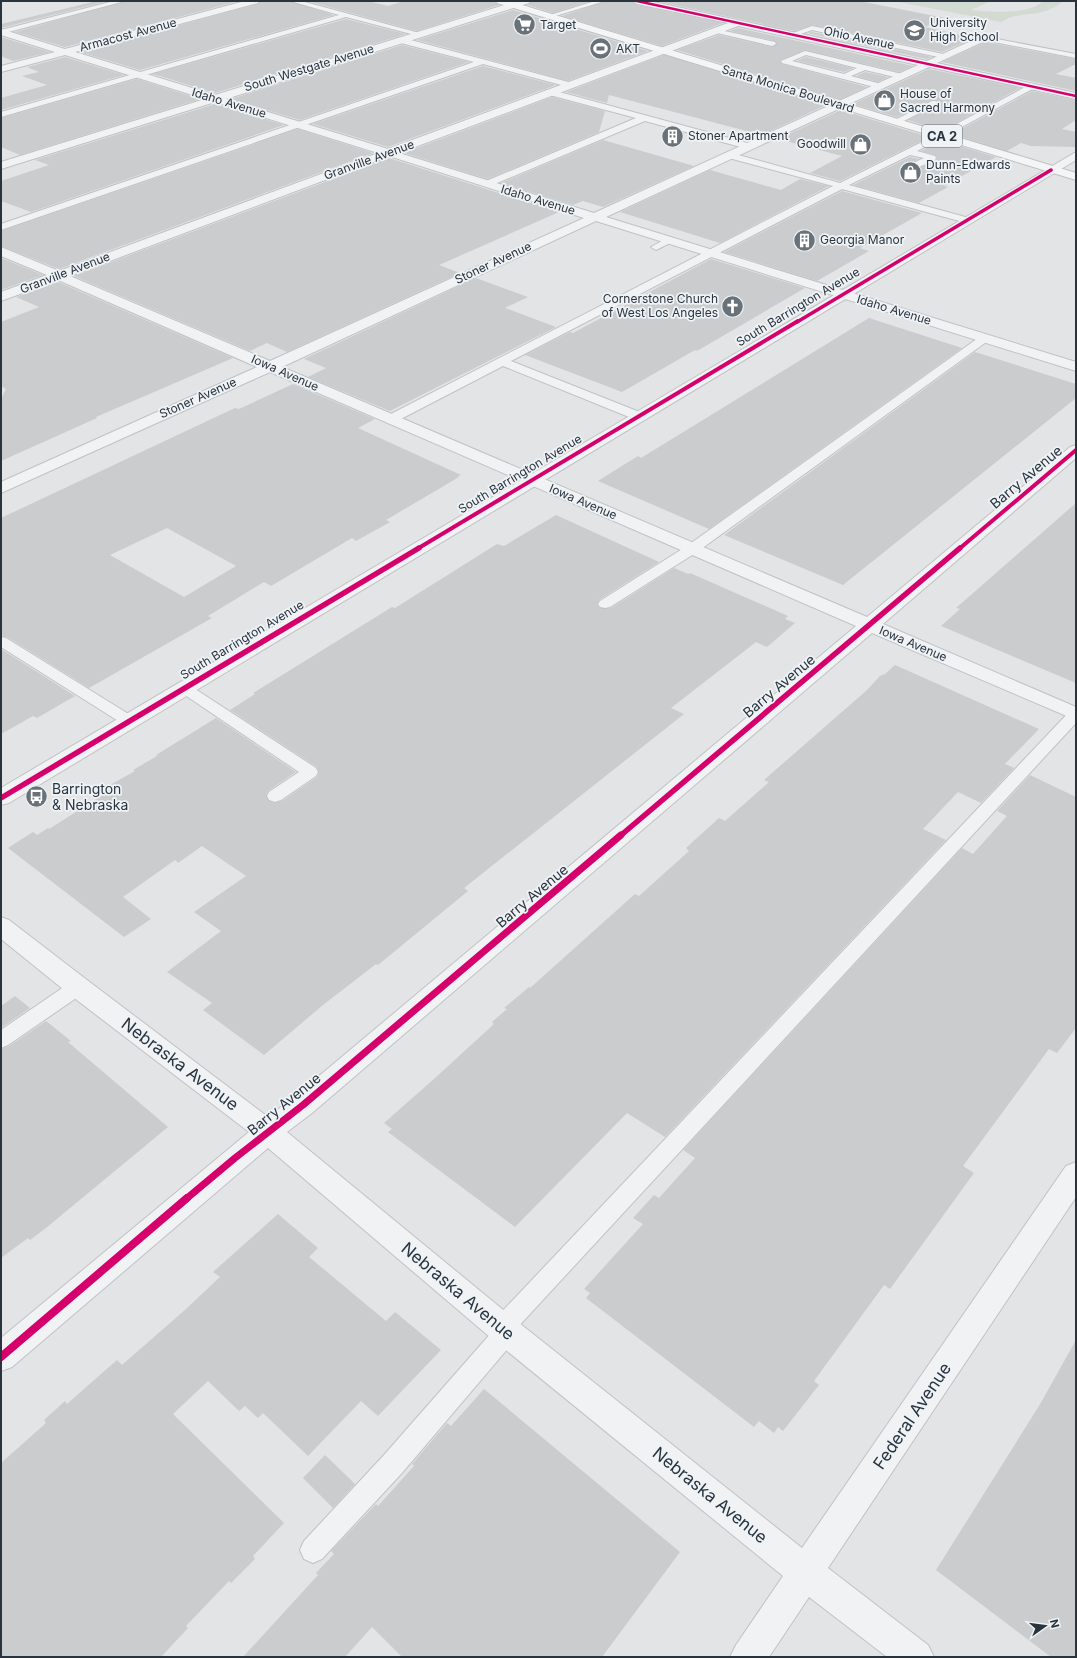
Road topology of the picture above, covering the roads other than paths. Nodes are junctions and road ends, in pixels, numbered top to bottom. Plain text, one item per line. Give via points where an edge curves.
1 (122, 1) edge
2 (255, 1) edge
3 (293, 1) edge
4 (500, 1) edge
5 (526, 1) edge
6 (602, 1) edge
7 (637, 1) edge
8 (513, 5) junction
9 (346, 15) junction
10 (550, 16) junction
11 (737, 23) junction
12 (715, 31) junction
13 (1, 32) edge
14 (419, 34) junction
15 (792, 35) junction
16 (984, 38) joint
17 (400, 40) junction
18 (772, 44) dead end
19 (662, 51) junction
20 (63, 52) junction
21 (943, 56) junction
22 (1076, 56) edge
23 (482, 62) junction
24 (926, 64) junction
25 (864, 68) junction
26 (1, 69) edge
27 (139, 75) junction
28 (899, 76) junction
29 (844, 77) junction
30 (569, 85) junction
31 (878, 86) junction
32 (1032, 87) junction
33 (549, 92) junction
34 (1076, 96) edge
35 (213, 98) junction
36 (935, 103) dead end
37 (838, 104) junction
38 (1, 115) edge
39 (644, 118) junction
40 (895, 122) junction
41 (298, 124) junction
42 (941, 136) junction
43 (748, 146) junction
44 (910, 152) junction
45 (388, 153) junction
46 (728, 155) junction
47 (1076, 155) edge
48 (1, 166) edge
49 (912, 167) dead end
50 (1051, 170) junction
51 (1076, 177) edge
52 (488, 184) junction
53 (840, 186) junction
54 (593, 217) junction
55 (966, 220) junction
56 (1, 227) edge
57 (669, 240) junction
58 (656, 247) dead end
59 (1, 251) edge
60 (711, 253) junction
61 (58, 276) junction
62 (842, 294) junction
63 (1, 297) edge
64 (985, 338) junction
65 (501, 361) junction
66 (269, 367) junction
67 (1076, 367) edge
68 (638, 416) junction
69 (391, 419) junction
70 (1076, 450) edge
71 (532, 480) junction
72 (1, 488) edge
73 (692, 549) junction
74 (605, 604) dead end
75 (869, 625) junction
76 (1, 641) edge
77 (184, 688) junction
78 (1076, 714) edge
79 (129, 721) junction
80 (275, 796) dead end
81 (1, 798) edge
82 (1, 926) edge
83 (78, 987) junction
84 (1, 1040) edge
85 (269, 1132) junction
86 (1076, 1174) edge
87 (504, 1330) junction
88 (1, 1357) edge
89 (313, 1550) dead end
90 (805, 1572) junction
91 (748, 1657) edge
92 (916, 1657) edge

1 - 13 lane
2 - 20 street, Armacost Avenue
3 - 9 lane
4 - 8 main road, Santa Monica Boulevard / CA 2
5 - 8 street, South Westgate Avenue
6 - 10 lane
7 - 11 street, Ohio Avenue
8 - 10 main road, Santa Monica Boulevard / CA 2
8 - 14 street, South Westgate Avenue
9 - 14 lane
9 - 27 lane
10 - 19 main road, Santa Monica Boulevard / CA 2
11 - 12 street, Granville Avenue
11 - 15 street, Ohio Avenue
12 - 18 lane
12 - 19 street, Granville Avenue
13 - 20 street, Idaho Avenue
14 - 17 street, South Westgate Avenue
15 - 21 lane via 812,28
15 - 24 street, Ohio Avenue
16 - 21 street, Stoner Avenue
16 - 22 lane
17 - 23 lane
17 - 35 street, South Westgate Avenue
19 - 30 street, Granville Avenue
19 - 37 main road, Santa Monica Boulevard / CA 2
20 - 26 street, Armacost Avenue
20 - 27 street, Idaho Avenue
21 - 24 street, Stoner Avenue
23 - 30 lane
23 - 41 lane
24 - 28 street, Stoner Avenue
24 - 32 street, Ohio Avenue
25 - 28 lane
25 - 29 lane
25 - 29 lane via 805,53 785,62
27 - 35 street, Idaho Avenue
27 - 38 lane
28 - 31 street, Stoner Avenue
29 - 31 lane
30 - 33 street, Granville Avenue
31 - 37 street, Stoner Avenue
32 - 34 street, Ohio Avenue
32 - 42 lane
33 - 39 lane
33 - 45 street, Granville Avenue
35 - 41 street, Idaho Avenue
35 - 48 street, South Westgate Avenue
36 - 40 lane
37 - 40 main road, Santa Monica Boulevard / CA 2
37 - 43 street, Stoner Avenue
39 - 43 lane
39 - 52 lane
40 - 42 main road, Santa Monica Boulevard / CA 2
41 - 45 street, Idaho Avenue
41 - 56 lane
42 - 44 lane
42 - 50 main road, Santa Monica Boulevard / CA 2
43 - 46 street, Stoner Avenue
44 - 49 lane via 932,158
44 - 53 lane
45 - 52 street, Idaho Avenue
45 - 61 street, Granville Avenue
46 - 53 lane
46 - 54 street, Stoner Avenue
47 - 50 street, South Barrington Avenue
50 - 51 main road, Santa Monica Boulevard / CA 2
50 - 55 street, South Barrington Avenue
52 - 54 street, Idaho Avenue
53 - 55 lane
53 - 60 lane
54 - 57 street, Idaho Avenue
54 - 66 street, Stoner Avenue
55 - 62 street, South Barrington Avenue
57 - 58 lane
57 - 60 street, Idaho Avenue
59 - 61 street, Iowa Avenue
60 - 62 street, Idaho Avenue
60 - 65 lane
61 - 63 street, Granville Avenue
61 - 66 street, Iowa Avenue
62 - 64 street, Idaho Avenue
62 - 68 street, South Barrington Avenue
64 - 67 street, Idaho Avenue
64 - 73 lane
65 - 68 lane
65 - 69 lane
66 - 69 street, Iowa Avenue
66 - 72 street, Stoner Avenue
68 - 71 street, South Barrington Avenue
69 - 71 street, Iowa Avenue
70 - 75 street, Barry Avenue
71 - 73 street, Iowa Avenue
71 - 77 street, South Barrington Avenue
73 - 74 lane
73 - 75 street, Iowa Avenue
75 - 78 street, Iowa Avenue
75 - 85 street, Barry Avenue
76 - 79 lane
77 - 79 street, South Barrington Avenue
77 - 80 lane via 310,772
78 - 87 lane
79 - 81 street, South Barrington Avenue
82 - 83 street, Nebraska Avenue
83 - 84 lane
83 - 85 street, Nebraska Avenue
85 - 87 street, Nebraska Avenue
85 - 88 street, Barry Avenue via 234,1158
86 - 90 street, Federal Avenue
87 - 89 lane via 392,1464
87 - 90 street, Nebraska Avenue
90 - 91 street, Federal Avenue
90 - 92 street, Nebraska Avenue

